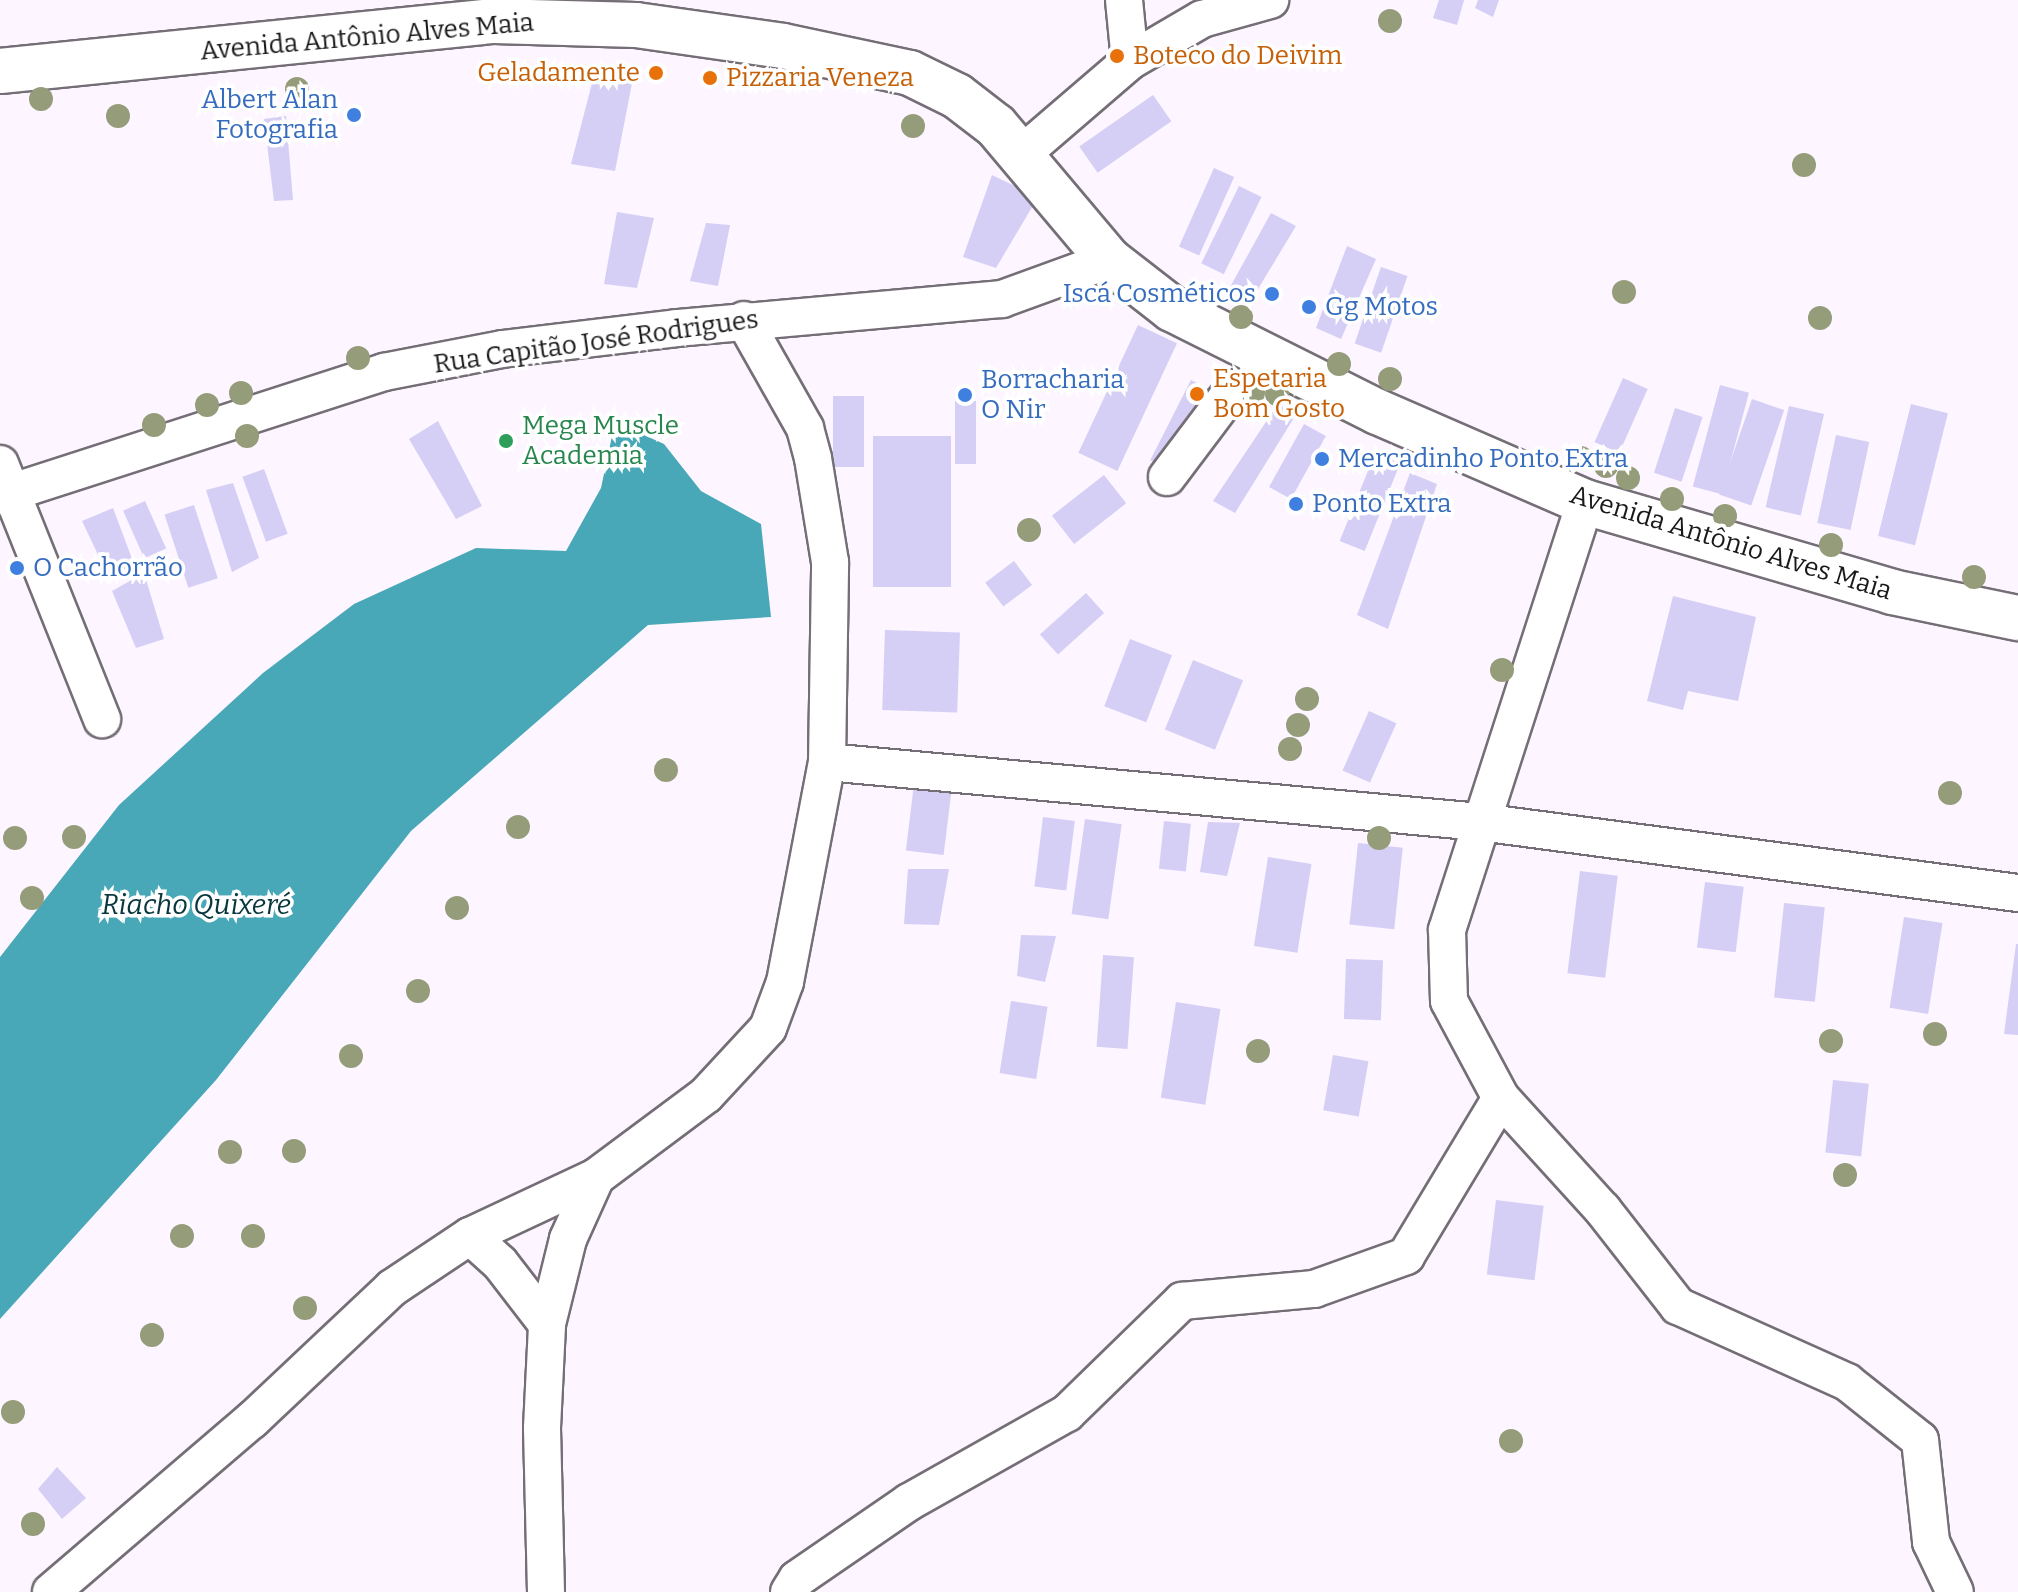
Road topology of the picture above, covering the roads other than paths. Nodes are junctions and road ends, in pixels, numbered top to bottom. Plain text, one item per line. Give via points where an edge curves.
1 (1124, 0) edge
2 (1270, 0) edge
3 (489, 11) edge
4 (1130, 61) junction
5 (0, 71) edge
6 (1023, 153) junction
7 (1109, 260) junction
8 (744, 320) junction
9 (1234, 388) dead end
10 (1167, 477) dead end
11 (4, 484) edge
12 (1585, 502) junction
13 (2018, 618) edge
14 (102, 719) dead end
15 (827, 762) junction
16 (1480, 822) junction
17 (2018, 893) edge
18 (1501, 1098) junction
19 (596, 1177) junction
20 (470, 1236) junction
21 (547, 1324) junction
22 (51, 1592) edge
23 (546, 1592) edge
24 (789, 1592) edge
25 (1955, 1592) edge

1 - 4 street
2 - 4 street via 1202,19
3 - 5 main road, Avenida Antônio Alves Maia
3 - 6 main road, Avenida Antônio Alves Maia via 783,46 910,73 957,96
4 - 6 street
6 - 7 main road, Avenida Antônio Alves Maia
7 - 8 street, Rua Capitão José Rodrigues via 1002,299
7 - 12 main road, Avenida Antônio Alves Maia via 1185,315 1378,412
8 - 11 street, Rua Capitão José Rodrigues via 502,349 384,372
8 - 15 street via 805,428 813,458 830,562
9 - 10 street
11 - 14 street
12 - 13 main road, Avenida Antônio Alves Maia via 1892,592
12 - 16 street
15 - 16 street
15 - 19 street via 785,982 768,1028 706,1095
16 - 17 street
16 - 18 street via 1447,930 1449,1001
18 - 24 street via 1406,1256 1314,1289 1182,1301 1067,1413 909,1502 797,1579
18 - 25 street via 1603,1210 1678,1306 1847,1382 1920,1440 1931,1542
19 - 20 street
19 - 21 street via 561,1260
20 - 21 street via 500,1263
20 - 22 street via 392,1288 252,1420
21 - 23 street via 542,1428

